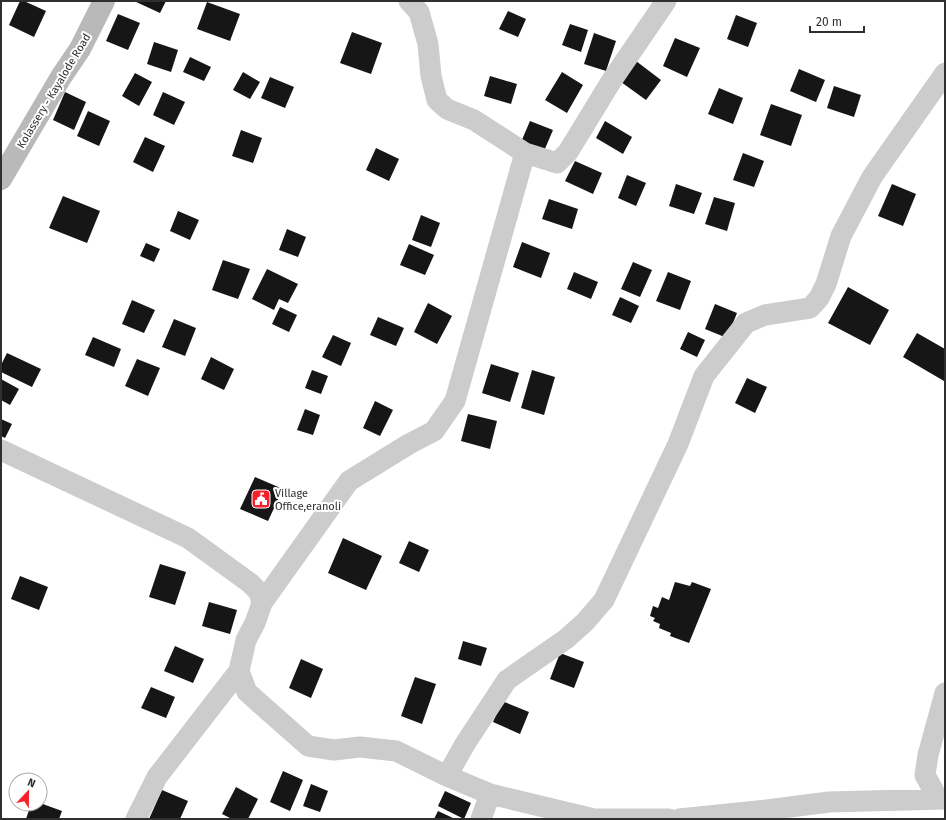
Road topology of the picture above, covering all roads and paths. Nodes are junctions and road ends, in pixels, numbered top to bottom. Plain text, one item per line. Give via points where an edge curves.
1 (104, 1) edge
2 (409, 1) edge
3 (666, 1) edge
4 (945, 72) edge
5 (525, 153) junction
6 (1, 179) edge
7 (1, 450) edge
8 (262, 603) junction
9 (239, 671) junction
10 (945, 693) edge
11 (447, 776) junction
12 (490, 794) junction
13 (941, 799) edge
14 (136, 819) edge
15 (481, 819) edge
16 (669, 819) edge
17 (679, 819) edge

1 - 6 main road, Kolassery - Kayalode Road via 80,49
2 - 5 street via 419,12 428,44 431,76 437,100 447,109 474,120
3 - 5 street via 612,80 568,152 557,163
4 - 11 street via 872,177 841,236 819,298 810,308 765,315 746,323 704,376 678,444 604,600 566,639 507,680
5 - 8 street via 455,401 434,431 349,481
7 - 8 street via 188,538 250,583 259,592
8 - 9 street via 246,640
9 - 11 street via 247,692 308,746 334,750 360,747 396,751
9 - 14 street via 158,777
10 - 13 street via 925,775
11 - 12 street
12 - 15 street
12 - 16 street via 594,819
13 - 17 street via 829,802

